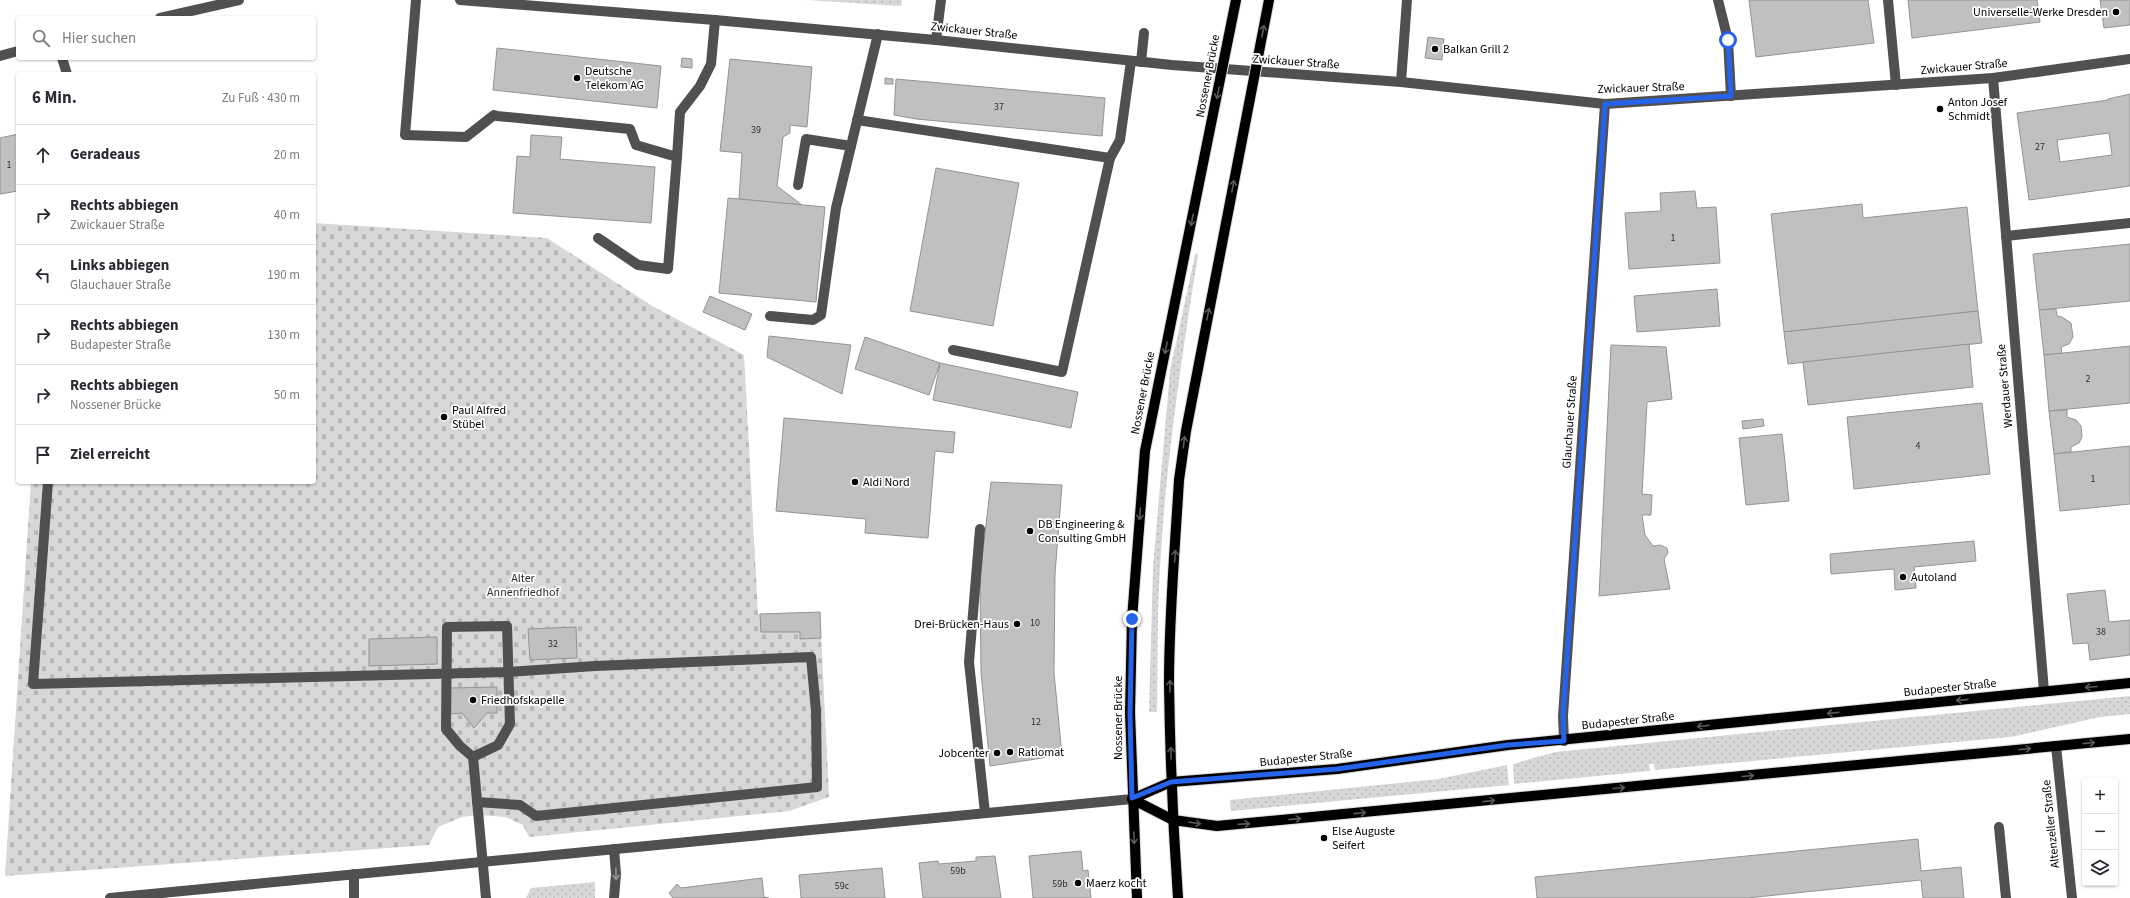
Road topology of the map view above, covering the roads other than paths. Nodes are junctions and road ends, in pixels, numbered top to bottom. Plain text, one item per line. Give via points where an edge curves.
1 (239, 0) edge
2 (416, 0) edge
3 (460, 0) edge
4 (941, 0) edge
5 (1236, 0) edge
6 (1269, 0) edge
7 (1407, 0) edge
8 (1718, 0) edge
9 (1888, 0) edge
10 (169, 16) edge
11 (715, 20) junction
12 (1144, 33) dead end
13 (878, 34) junction
14 (936, 40) junction
15 (16, 52) edge
16 (0, 56) edge
17 (63, 60) edge
18 (2130, 60) edge
19 (1136, 62) junction
20 (66, 72) edge
21 (1993, 78) junction
22 (1401, 82) junction
23 (1896, 85) junction
24 (1731, 96) junction
25 (1605, 104) junction
26 (857, 120) junction
27 (851, 146) junction
28 (677, 157) junction
29 (1110, 158) junction
30 (798, 185) dead end
31 (2130, 222) edge
32 (2006, 236) junction
33 (598, 238) dead end
34 (770, 316) dead end
35 (953, 350) dead end
36 (48, 484) edge
37 (980, 529) dead end
38 (508, 672) junction
39 (447, 674) junction
40 (2130, 683) edge
41 (2044, 691) junction
42 (2130, 739) edge
43 (1564, 741) junction
44 (2056, 746) junction
45 (472, 757) junction
46 (1171, 782) junction
47 (1132, 798) junction
48 (477, 802) junction
49 (986, 813) junction
50 (1173, 820) junction
51 (1999, 827) dead end
52 (614, 849) junction
53 (483, 862) junction
54 (354, 874) junction
55 (110, 898) edge
56 (354, 898) edge
57 (486, 898) edge
58 (614, 898) edge
59 (1137, 898) edge
60 (1178, 898) edge
61 (2006, 898) edge
62 (2072, 898) edge

1 - 10 street
2 - 28 street via 404,135 466,138 497,116 630,129 636,146
3 - 11 street, Zwickauer Straße
4 - 14 street
5 -> 47 main road, Nossener Brücke, bridge via 1145,452 1132,619
46 -> 6 main road, bridge via 1170,660 1180,480 1186,431
7 - 22 street
8 - 24 street via 1728,40
9 - 23 street
11 - 13 street, Zwickauer Straße
11 - 28 street via 712,64 700,86 680,112
12 - 19 street
13 - 14 street, Zwickauer Straße
13 - 26 street
14 - 19 street, Zwickauer Straße
15 - 16 street
17 - 20 street
18 - 21 street, Zwickauer Straße
19 - 22 street, Zwickauer Straße
19 - 29 street via 1120,140
21 - 23 street, Zwickauer Straße
21 - 32 street, Werdauer Straße
22 - 25 street, Zwickauer Straße
23 - 24 street, Zwickauer Straße
24 - 25 street, Zwickauer Straße
25 - 43 street, Glauchauer Straße via 1564,708
26 - 27 street
26 - 29 street
27 - 30 street via 806,139
27 - 34 street via 836,208 821,315 813,320
28 - 33 street via 668,268 638,265
29 - 35 street via 1062,372
31 - 32 street
32 - 41 street, Werdauer Straße
36 - 39 street via 33,684
37 - 49 street via 969,662
38 - 39 street
38 - 39 street via 507,626 447,627
38 - 45 street via 510,724 498,745
38 - 48 street via 811,658 816,711 817,787 536,816 520,805
39 - 45 street via 446,729
40 -> 41 main road, Budapester Straße
41 -> 43 main road, Budapester Straße
44 -> 42 main road
43 - 46 main road, Budapester Straße via 1508,745 1337,769
50 -> 44 main road via 1218,826 1270,822
44 - 62 street, Altenzeller Straße
45 - 48 street
46 - 47 main road, Budapester Straße
46 - 50 main road
47 - 49 street
47 - 50 main road
47 -> 59 main road, Nossener Brücke
48 - 53 street
49 - 52 street
50 - 60 main road
51 - 61 street
52 - 53 street
52 -> 58 street
53 - 54 street
53 - 57 street
54 - 55 street
54 - 56 street

